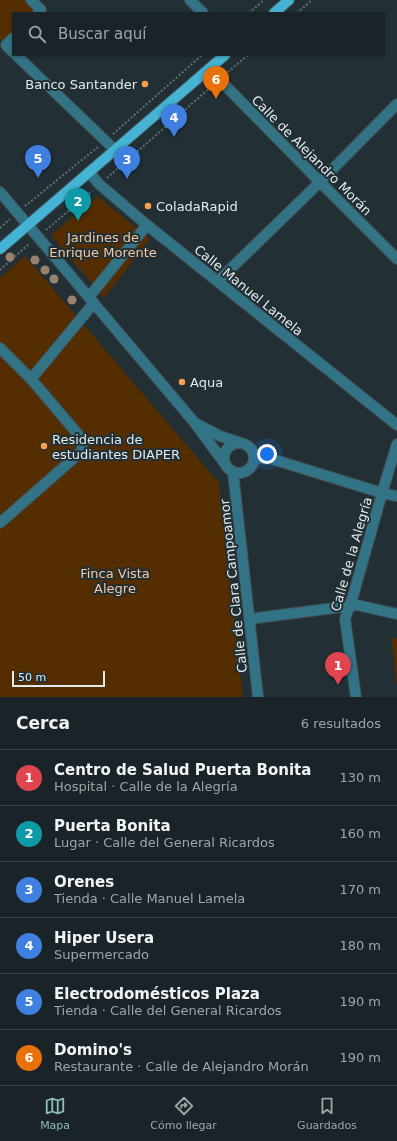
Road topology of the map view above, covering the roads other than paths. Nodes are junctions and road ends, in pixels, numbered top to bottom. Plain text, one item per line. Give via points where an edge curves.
1 (31, 0) edge
2 (190, 0) edge
3 (289, 0) edge
4 (39, 12) edge
5 (202, 12) edge
6 (275, 12) edge
7 (12, 39) edge
8 (12, 51) edge
9 (17, 56) edge
10 (224, 56) edge
11 (209, 69) junction
12 (397, 104) edge
13 (115, 150) junction
14 (88, 172) junction
15 (320, 182) junction
16 (0, 192) edge
17 (28, 224) junction
18 (148, 225) junction
19 (0, 249) edge
20 (397, 259) edge
21 (218, 281) junction
22 (91, 300) junction
23 (0, 348) edge
24 (31, 379) junction
25 (194, 422) junction
26 (397, 425) edge
27 (241, 443) junction
28 (397, 444) edge
29 (254, 458) junction
30 (225, 464) junction
31 (233, 472) junction
32 (382, 493) junction
33 (397, 496) edge
34 (0, 523) edge
35 (349, 606) junction
36 (397, 614) edge
37 (249, 619) junction
38 (258, 697) edge
39 (356, 697) edge

1 - 4 street via 41,10
2 - 5 street
3 - 6 main road
7 - 8 street via 6,45
9 - 13 street
10 - 11 main road
11 - 13 main road
11 - 15 street, Calle de Alejandro Morán
12 - 15 street
13 - 14 main road
14 - 17 main road
14 - 18 street, Calle Manuel Lamela
15 - 20 street, Calle de Alejandro Morán
15 - 21 street
16 - 17 street
17 - 19 main road
17 - 22 street
18 - 21 street, Calle Manuel Lamela
18 - 22 street
21 - 26 street, Calle Manuel Lamela
22 - 24 street
22 - 25 street
23 - 24 street
24 - 34 street via 82,439 82,451
25 - 27 street via 220,436
25 - 30 street
27 - 29 street via 250,448
27 - 30 street via 229,447 224,458
28 - 32 street, Calle de la Alegría
29 - 31 street via 250,470 239,474
29 - 32 street via 272,459
30 - 31 street
31 - 37 street, Calle de Clara Campoamor
32 - 33 street
32 - 35 street, Calle de la Alegría
35 - 36 street via 357,605
35 - 37 street
35 - 39 street, Calle de la Alegría via 345,619
37 - 38 street, Calle de Clara Campoamor

